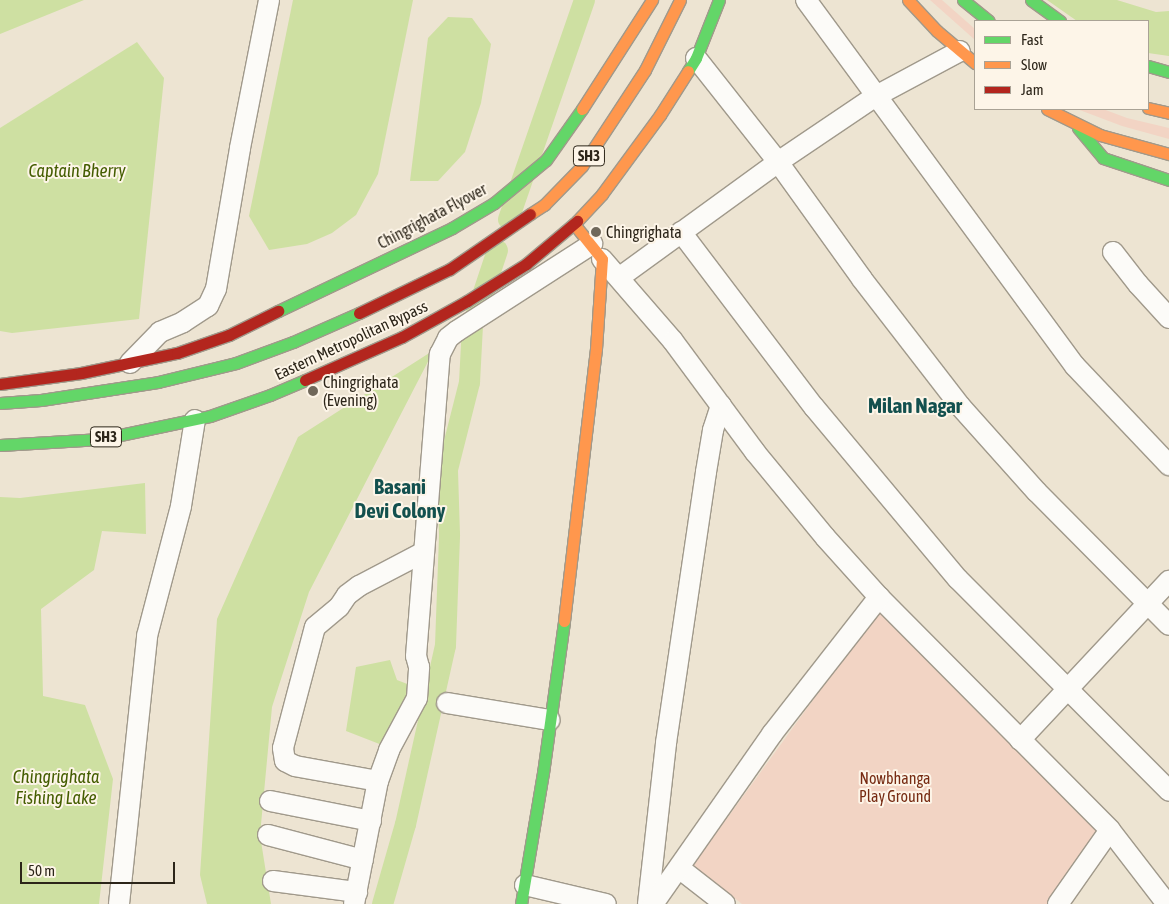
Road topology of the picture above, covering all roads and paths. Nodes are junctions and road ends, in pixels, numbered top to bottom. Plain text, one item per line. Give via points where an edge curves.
1 (269, 0) edge
2 (652, 0) edge
3 (680, 0) edge
4 (806, 0) edge
5 (908, 0) edge
6 (963, 0) edge
7 (1031, 0) edge
8 (720, 2) edge
9 (988, 20) edge
10 (1059, 20) edge
11 (968, 57) edge
12 (696, 58) junction
13 (1149, 66) edge
14 (1169, 72) edge
15 (876, 96) junction
16 (1149, 108) edge
17 (1049, 110) edge
18 (1169, 113) edge
19 (1075, 123) junction
20 (1169, 154) edge
21 (778, 162) junction
22 (1169, 180) edge
23 (574, 224) junction
24 (681, 232) junction
25 (597, 251) junction
26 (1113, 252) dead end
27 (620, 277) junction
28 (1169, 318) edge
29 (130, 363) junction
30 (0, 384) edge
31 (0, 403) edge
32 (721, 405) junction
33 (203, 418) junction
34 (0, 444) edge
35 (1169, 465) edge
36 (424, 552) junction
37 (1169, 581) edge
38 (879, 597) junction
39 (1149, 602) junction
40 (1169, 625) edge
41 (1068, 687) junction
42 (447, 704) dead end
43 (550, 720) junction
44 (1020, 740) junction
45 (378, 781) junction
46 (1169, 791) edge
47 (270, 801) dead end
48 (371, 821) junction
49 (1110, 830) junction
50 (268, 836) dead end
51 (363, 860) junction
52 (678, 868) junction
53 (273, 881) dead end
54 (523, 894) edge
55 (355, 898) edge
56 (119, 904) edge
57 (606, 904) edge
58 (648, 904) edge
59 (653, 904) edge
60 (725, 904) edge
61 (1058, 904) edge
62 (1167, 904) edge

1 - 29 street via 216,289 208,306 160,332
2 - 29 main road, Chingrighata Flyover via 562,140 546,160 494,203 452,228 229,335 177,353
3 - 31 main road, Eastern Metropolitan Bypass / SH3 via 645,70 582,166 544,205 450,269 293,342 236,363 158,382
4 - 15 street
5 - 11 main road via 937,31
6 - 9 main road
7 - 10 main road
8 - 12 main road, Eastern Metropolitan Bypass / SH3
11 - 15 street
12 - 21 street
12 - 23 main road, Eastern Metropolitan Bypass / SH3 via 629,160
13 - 14 main road
15 - 21 street
15 - 35 street via 1075,366
16 - 18 main road
17 - 19 main road
19 - 20 main road via 1100,135
19 - 22 main road via 1103,158
21 - 24 street
21 - 39 street via 862,279 960,406 1038,492
23 - 25 main road
23 - 33 main road, Eastern Metropolitan Bypass / SH3 via 526,264 402,337 270,395
24 - 27 street
24 - 41 street via 814,406 958,579
25 - 27 street
25 - 36 street via 531,283 448,338 440,354
25 - 43 main road via 596,349 576,532
26 - 28 street
27 - 32 street
29 - 30 main road via 36,381
32 - 38 street via 814,523
32 - 58 street via 706,472 666,743
33 - 34 main road, Eastern Metropolitan Bypass / SH3 via 101,438
33 - 56 street via 147,636
36 - 45 street via 416,656 419,667 417,698 389,750
36 - 45 street via 359,586 316,627 283,748 285,761 295,766
37 - 39 street
38 - 44 street
38 - 52 street via 772,734
39 - 40 street
39 - 41 street
41 - 44 street
41 - 46 street
42 - 43 street
43 - 54 main road
44 - 49 street
45 - 48 street
47 - 48 street
48 - 51 street
49 - 61 street
49 - 62 street
50 - 51 street
51 - 55 street
52 - 59 street
52 - 60 street
53 - 55 street
54 - 57 street

